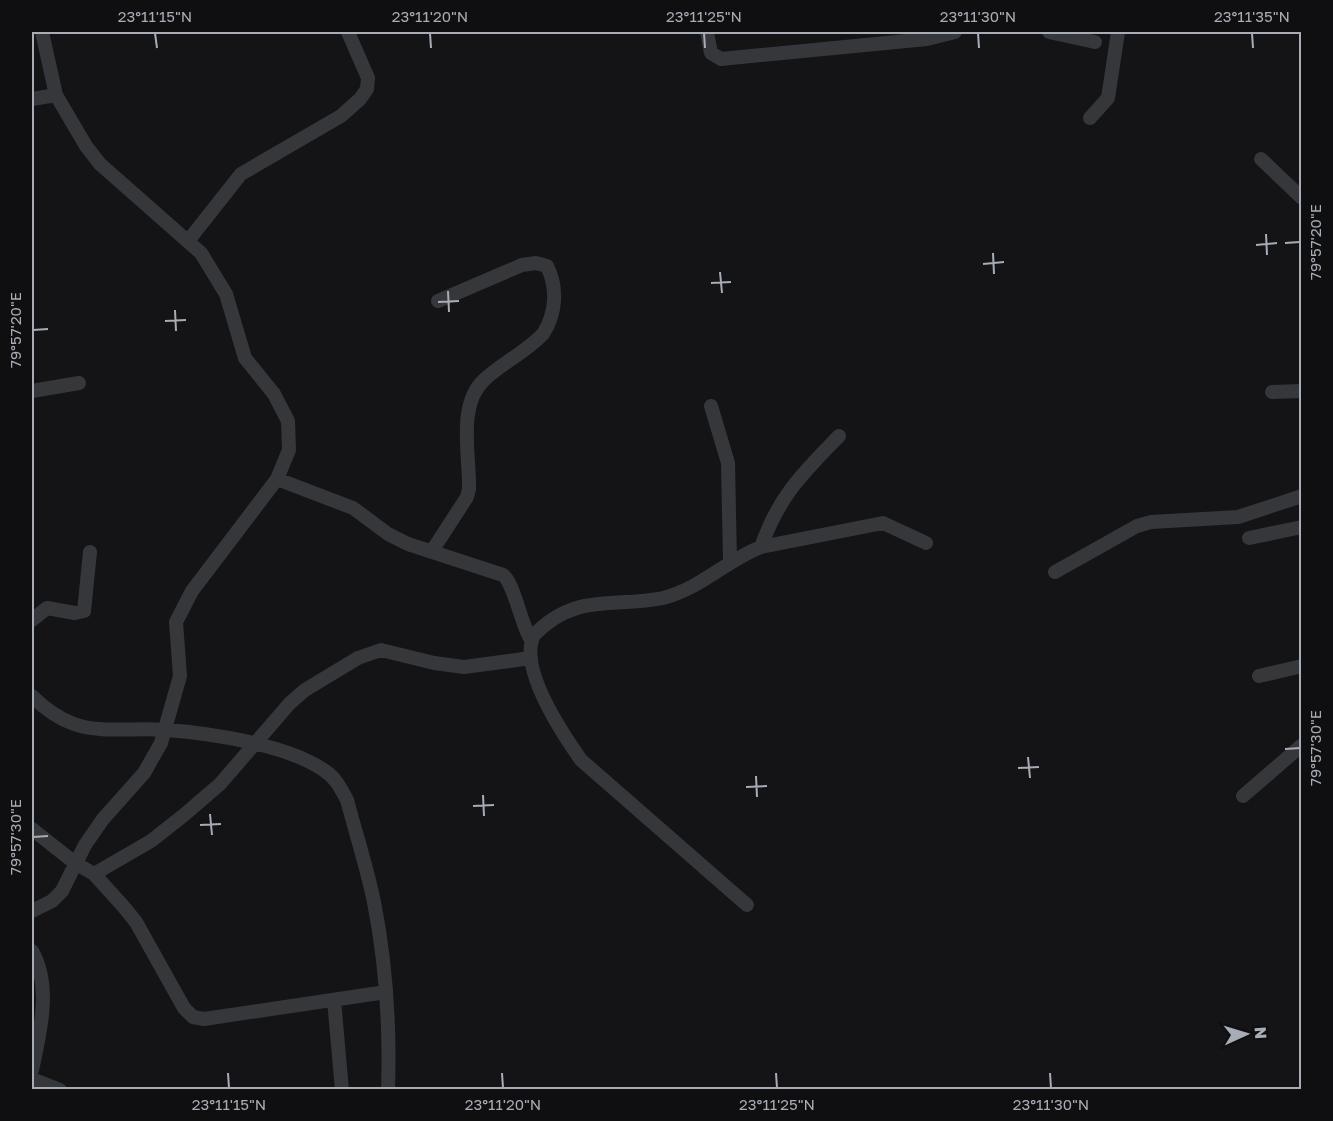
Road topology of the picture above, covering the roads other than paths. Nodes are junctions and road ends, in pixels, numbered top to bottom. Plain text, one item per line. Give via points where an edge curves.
1 (42, 32) edge
2 (707, 32) edge
3 (955, 32) edge
4 (1048, 32) edge
5 (1118, 32) edge
6 (352, 33) edge
7 (1095, 42) dead end
8 (56, 95) junction
9 (32, 99) edge
10 (1090, 118) dead end
11 (1261, 159) dead end
12 (1302, 198) edge
13 (188, 241) junction
14 (438, 301) dead end
15 (79, 383) dead end
16 (32, 391) edge
17 (1302, 391) edge
18 (1272, 392) dead end
19 (711, 406) dead end
20 (839, 436) dead end
21 (277, 479) junction
22 (1302, 496) edge
23 (1302, 527) edge
24 (1249, 538) dead end
25 (926, 543) dead end
26 (761, 547) junction
27 (432, 551) junction
28 (90, 552) dead end
29 (730, 561) junction
30 (1055, 572) dead end
31 (32, 620) edge
32 (531, 640) junction
33 (531, 658) junction
34 (1302, 666) edge
35 (1259, 676) dead end
36 (32, 696) edge
37 (166, 730) junction
38 (256, 745) junction
39 (1302, 745) edge
40 (1243, 796) dead end
41 (32, 829) edge
42 (75, 863) junction
43 (94, 874) junction
44 (747, 905) dead end
45 (32, 911) edge
46 (32, 951) edge
47 (386, 992) junction
48 (334, 1000) junction
49 (32, 1070) edge
50 (32, 1079) edge
51 (60, 1089) edge
52 (342, 1089) edge
53 (388, 1089) edge

1 - 8 street
2 - 3 street via 711,53 721,59 927,39
4 - 7 street
5 - 10 street via 1108,98
6 - 13 street via 368,78 360,99 341,116 240,174
8 - 9 street
8 - 13 street via 100,164
11 - 12 street
13 - 21 street via 201,253 226,294 244,358 284,408 291,435
14 - 27 street via 522,265 548,266 554,280 550,324 543,334 474,392 468,417 467,498
15 - 16 street
17 - 18 street
19 - 29 street via 728,463
20 - 26 street via 789,488
21 - 27 street via 344,503 388,534
21 - 37 street via 180,611 175,632 180,675
22 - 30 street via 1238,517 1137,526
23 - 24 street
25 - 26 street via 894,526 878,523
26 - 29 street
27 - 32 street via 507,578 520,620
28 - 31 street via 84,611 47,608
29 - 32 street via 700,582 663,598 579,607 548,623
32 - 33 street
33 - 38 street via 464,667 391,651 372,651 305,690
33 - 44 street via 550,710 581,760
34 - 35 street
36 - 37 street via 76,725
37 - 38 street
37 - 42 street via 144,773 103,819
38 - 43 street via 220,784 171,826
38 - 47 street via 308,761 339,784 347,800 374,903
39 - 40 street
41 - 42 street
42 - 43 street
42 - 45 street via 62,891
43 - 48 street via 136,922 184,1008 193,1017 204,1019
46 - 49 street via 38,966 42,1007
47 - 48 street
47 - 53 street
48 - 52 street
50 - 51 street

